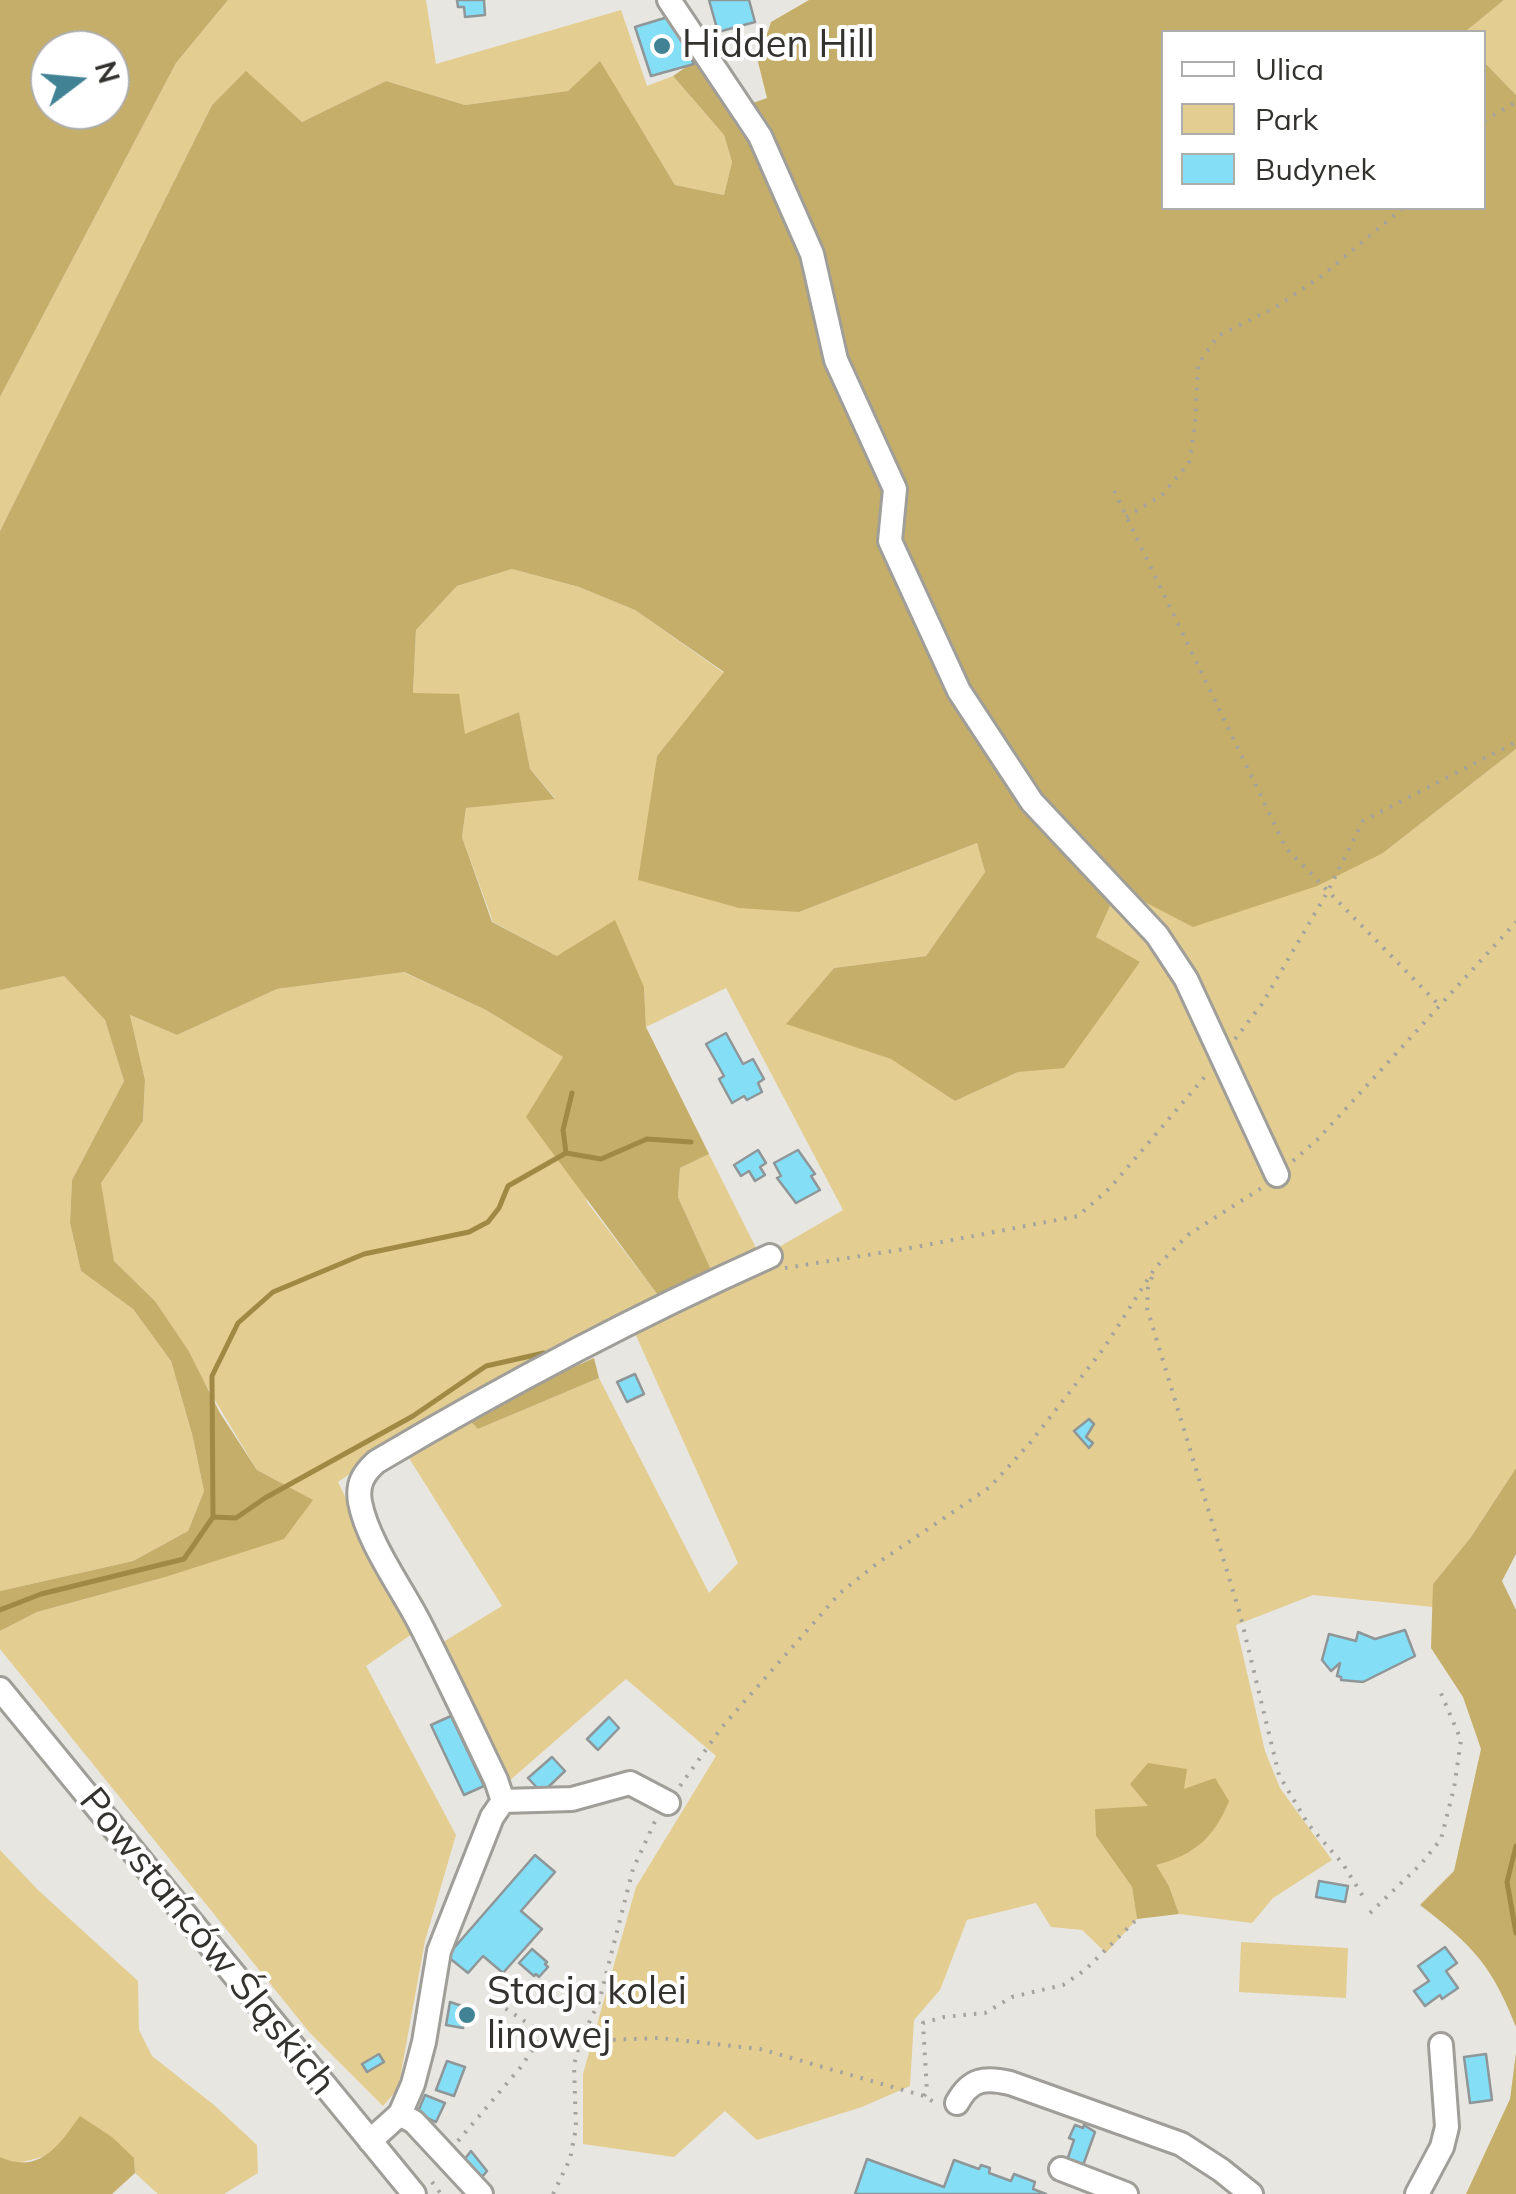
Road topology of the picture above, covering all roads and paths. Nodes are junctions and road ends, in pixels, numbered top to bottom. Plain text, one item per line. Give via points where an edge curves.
1 (669, 0) edge
2 (1516, 102) edge
3 (1486, 120) edge
4 (1401, 210) edge
5 (1114, 491) dead end
6 (1126, 517) junction
7 (1516, 742) edge
8 (1328, 891) junction
9 (1516, 922) edge
10 (1442, 1007) junction
11 (1222, 1055) junction
12 (1277, 1174) junction
13 (770, 1256) joint
14 (1155, 1268) junction
15 (0, 1690) edge
16 (1440, 1691) dead end
17 (503, 1801) junction
18 (663, 1809) junction
19 (1364, 1898) dead end
20 (1370, 1913) dead end
21 (1136, 1920) dead end
22 (488, 1997) dead end
23 (546, 2032) junction
24 (580, 2041) junction
25 (1440, 2045) dead end
26 (924, 2096) junction
27 (956, 2103) joint
28 (400, 2114) junction
29 (466, 2135) dead end
30 (370, 2141) junction
31 (1061, 2169) dead end
32 (404, 2190) edge
33 (482, 2194) edge
34 (554, 2194) edge
35 (1126, 2194) edge
36 (1250, 2194) edge
37 (1417, 2194) edge

1 - 11 street via 760,136 812,254 836,360 895,489 890,541 959,691 1032,802 1156,935 1186,979
2 - 3 path
4 - 6 path via 1276,308 1218,336 1198,364 1189,463 1162,495
5 - 6 path
6 - 8 path via 1286,848
7 - 8 path via 1364,821
8 - 10 path
8 - 11 path via 1262,1004
9 - 10 path
10 - 12 path
11 - 12 street
11 - 13 path via 1110,1188 1078,1216 786,1268
12 - 14 path via 1188,1235
13 - 17 street via 517,1380 363,1474 361,1507 372,1533
14 - 18 path via 1104,1348 990,1487 840,1593 722,1727
14 - 19 path via 1147,1308 1240,1614 1279,1775
15 - 30 street, Powstańców Śląskich
16 - 20 path via 1461,1740 1442,1838
17 - 18 street via 572,1799 630,1783
17 - 28 street via 439,1951 424,2042
18 - 24 path via 633,1869 599,2002
21 - 26 path via 1063,1984 1012,1997 986,2013 923,2023
22 - 23 path
23 - 24 path
23 - 29 path
24 - 26 path via 660,2038 760,2049
24 - 34 path via 576,2128
25 - 37 street via 1447,2127
26 - 27 path via 951,2114
27 - 36 street via 980,2079 1010,2082 1181,2144
28 - 30 street
28 - 33 street
30 - 32 street, Powstańców Śląskich
31 - 35 street

